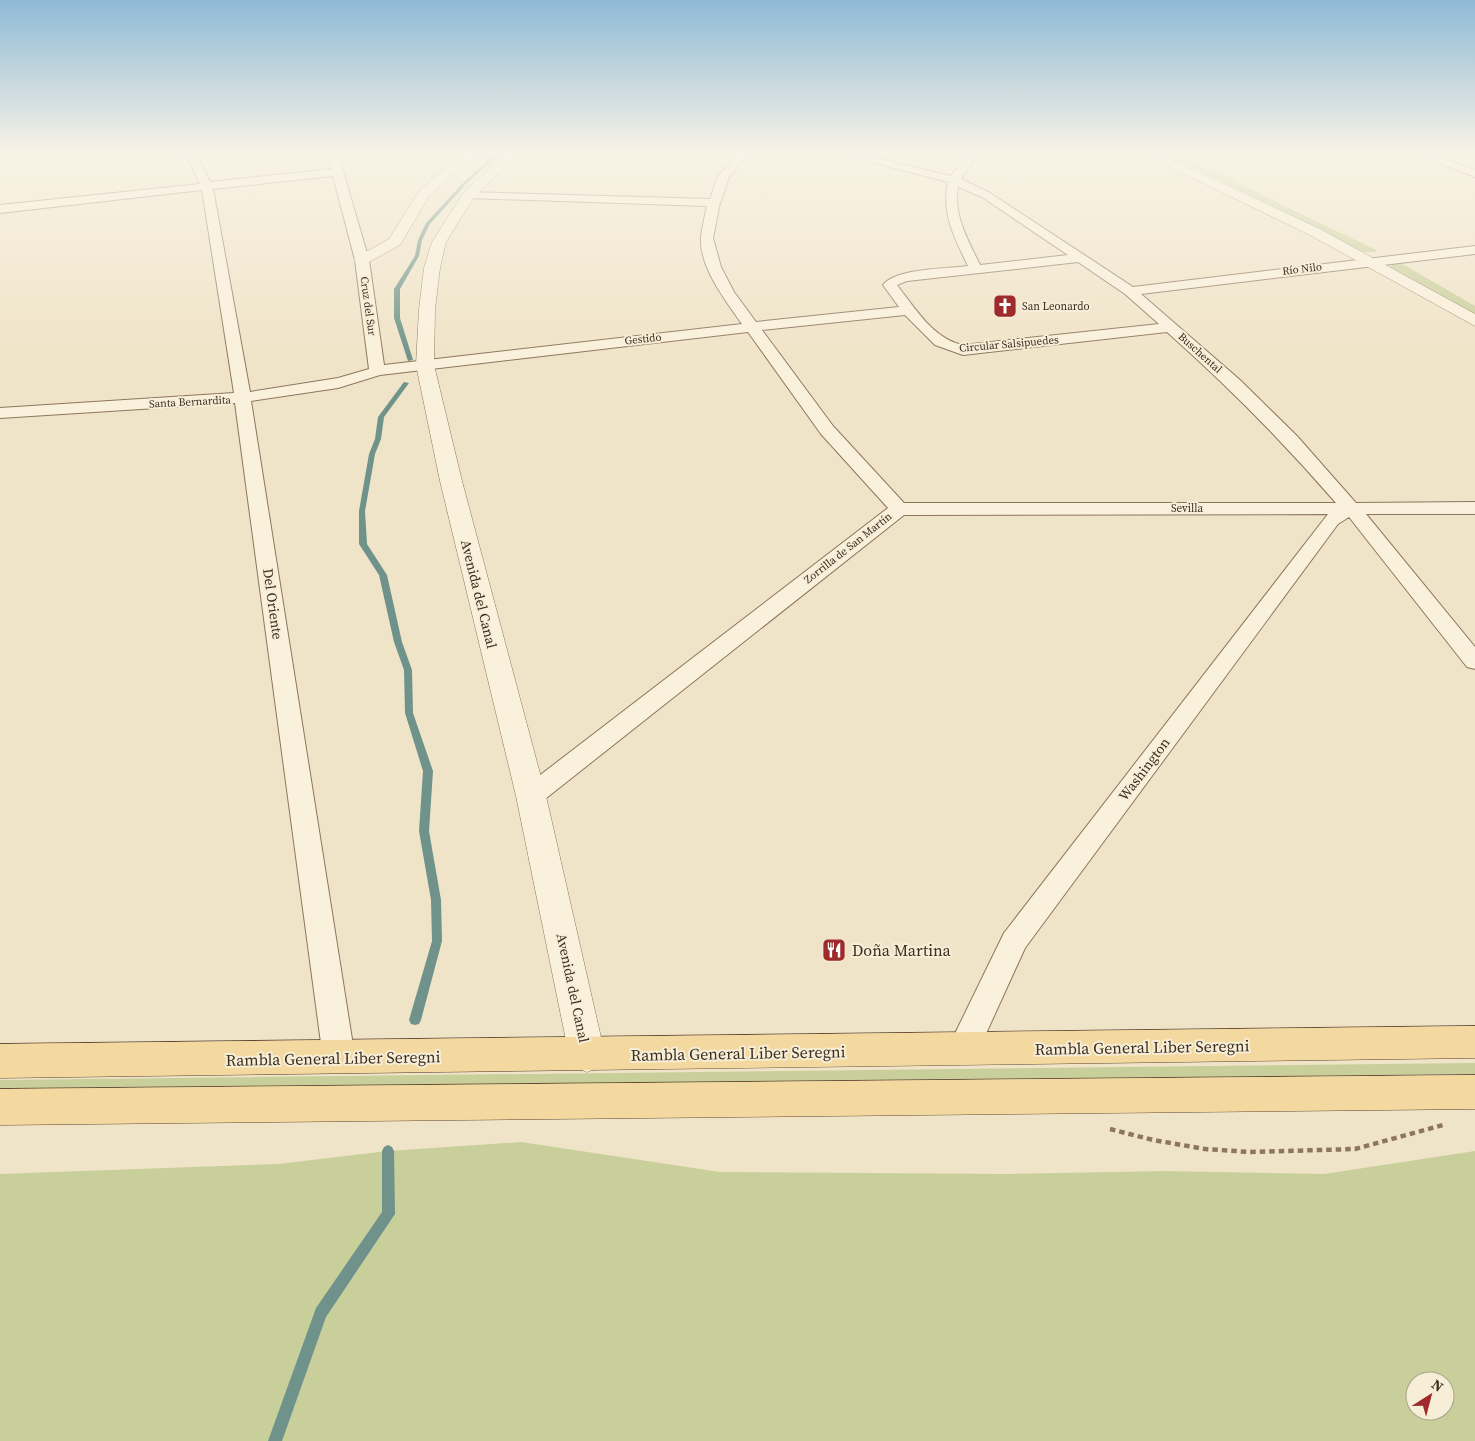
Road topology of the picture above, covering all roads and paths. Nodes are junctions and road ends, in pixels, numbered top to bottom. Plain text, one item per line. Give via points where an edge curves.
1 (213, 221) edge
2 (351, 221) edge
3 (408, 221) edge
4 (452, 221) edge
5 (710, 221) edge
6 (954, 221) edge
7 (1025, 221) edge
8 (1299, 221) edge
9 (1323, 221) edge
10 (1337, 228) dead end
11 (1475, 250) edge
12 (1376, 255) junction
13 (1396, 257) junction
14 (1080, 258) junction
15 (362, 260) junction
16 (975, 268) junction
17 (1420, 271) dead end
18 (1130, 290) junction
19 (910, 310) junction
20 (1475, 321) edge
21 (751, 326) junction
22 (1170, 327) junction
23 (425, 365) junction
24 (377, 371) junction
25 (243, 399) junction
26 (0, 413) edge
27 (1352, 508) junction
28 (1475, 508) edge
29 (899, 509) junction
30 (1475, 662) edge
31 (531, 796) junction
32 (1475, 1042) edge
33 (963, 1050) junction
34 (588, 1055) junction
35 (339, 1058) junction
36 (0, 1061) edge
37 (1475, 1092) edge
38 (0, 1108) edge

1 - 25 street, Del Oriente
2 - 15 street, Cruz del Sur
3 - 15 street via 395,242
4 - 23 street, Avenida del Canal via 439,242 432,268
5 - 21 street, Zorrilla de San Martín via 707,238 714,267 727,293
6 - 16 street
7 - 14 street, Buschental
8 - 12 street
9 - 10 street
11 - 13 street
12 - 13 street
12 - 18 street, Río Nilo
12 - 20 street
13 - 17 street
14 - 16 street, Circular Salsipuedes
14 - 18 street, Buschental
15 - 24 street, Cruz del Sur
16 - 19 street, Circular Salsipuedes via 895,280 890,286
18 - 22 street, Buschental
19 - 21 street, Gestido
19 - 22 street, Circular Salsipuedes via 939,343 963,350
21 - 23 street, Gestido
21 - 29 street, Zorrilla de San Martín via 827,430
22 - 27 street, Buschental via 1240,389
23 - 24 street, Gestido
23 - 31 street, Avenida del Canal
24 - 25 street, Santa Bernardita via 347,382
25 - 26 street, Santa Bernardita
25 - 35 street, Del Oriente
27 - 28 street, Sevilla
27 - 29 street, Sevilla
27 - 30 street, Buschental
27 - 33 street, Washington via 1331,520 1014,941
29 - 31 street, Zorrilla de San Martín
31 - 34 street, Avenida del Canal
32 - 33 main road, Rambla General Liber Seregni
33 - 34 main road, Rambla General Liber Seregni
34 - 35 main road, Rambla General Liber Seregni
35 - 36 main road, Rambla General Liber Seregni
37 - 38 main road

